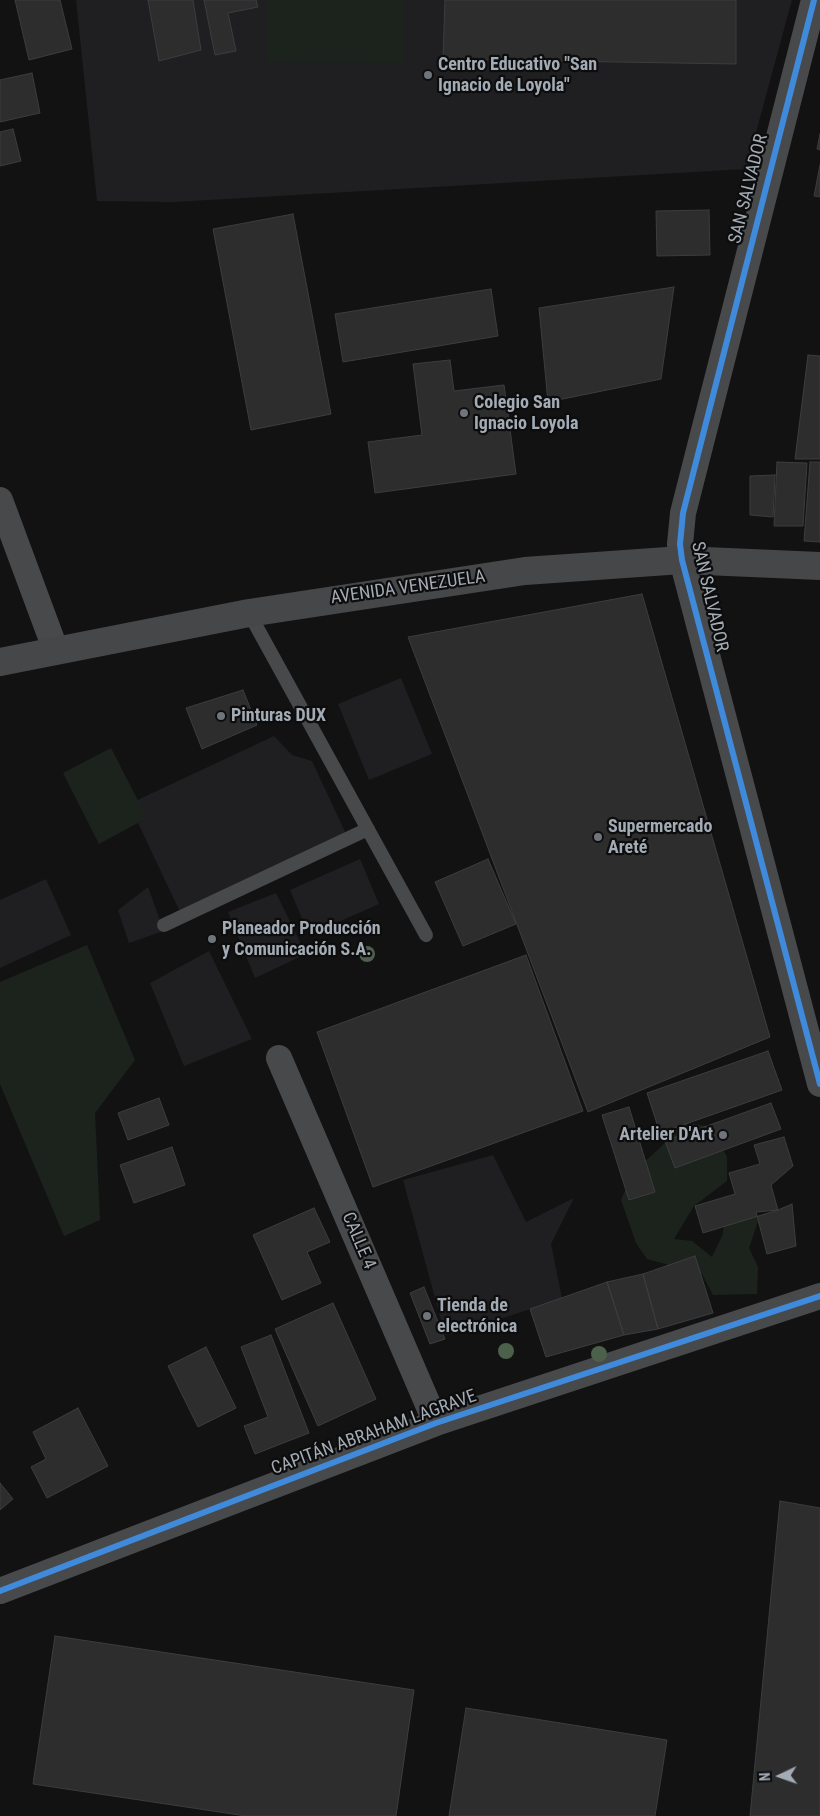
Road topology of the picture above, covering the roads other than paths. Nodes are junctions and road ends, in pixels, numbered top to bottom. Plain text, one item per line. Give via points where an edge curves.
1 (814, 0) edge
2 (0, 500) edge
3 (682, 560) junction
4 (820, 566) edge
5 (249, 613) junction
6 (56, 650) junction
7 (0, 662) edge
8 (368, 829) junction
9 (164, 925) dead end
10 (426, 934) dead end
11 (279, 1058) dead end
12 (820, 1084) edge
13 (820, 1296) edge
14 (436, 1424) junction
15 (0, 1591) edge

1 - 3 street, SAN SALVADOR via 683,513
2 - 6 street
3 - 4 main road, AVENIDA VENEZUELA
3 - 5 main road, AVENIDA VENEZUELA via 525,571
3 - 12 street, SAN SALVADOR
5 - 6 main road, AVENIDA VENEZUELA
5 - 8 lane
6 - 7 main road, AVENIDA VENEZUELA
8 - 9 lane
8 - 10 lane
11 - 14 street, CALLE 4
13 - 14 street, CAPITÁN ABRAHAM LAGRAVE
14 - 15 street, CAPITÁN ABRAHAM LAGRAVE

